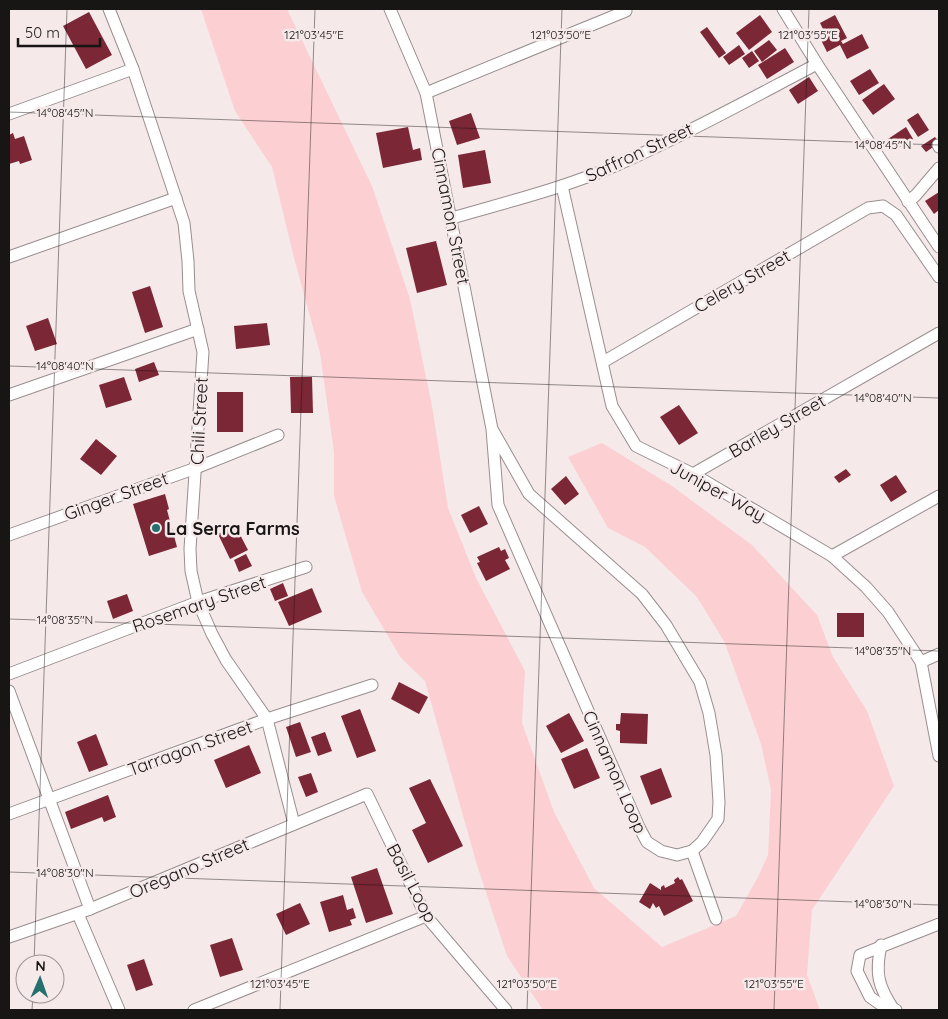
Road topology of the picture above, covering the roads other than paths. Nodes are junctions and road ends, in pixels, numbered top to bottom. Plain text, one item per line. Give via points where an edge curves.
1 (109, 9) edge
2 (390, 9) edge
3 (783, 9) edge
4 (626, 10) edge
5 (817, 64) junction
6 (133, 69) junction
7 (426, 94) junction
8 (9, 113) edge
9 (939, 168) edge
10 (562, 186) junction
11 (176, 198) junction
12 (908, 202) junction
13 (452, 218) junction
14 (939, 247) edge
15 (9, 257) edge
16 (939, 277) edge
17 (198, 329) junction
18 (939, 333) edge
19 (603, 362) junction
20 (9, 395) edge
21 (492, 429) junction
22 (278, 434) dead end
23 (196, 468) junction
24 (693, 474) junction
25 (939, 496) edge
26 (9, 535) edge
27 (832, 556) junction
28 (306, 567) dead end
29 (198, 602) junction
30 (939, 654) edge
31 (921, 662) junction
32 (9, 674) edge
33 (372, 684) dead end
34 (9, 691) edge
35 (267, 719) junction
36 (939, 756) edge
37 (366, 794) joint
38 (49, 800) junction
39 (9, 814) edge
40 (294, 824) junction
41 (692, 851) junction
42 (90, 909) junction
43 (78, 914) junction
44 (426, 916) junction
45 (716, 919) dead end
46 (939, 924) edge
47 (9, 937) edge
48 (881, 945) junction
49 (120, 1010) edge
50 (194, 1010) edge
51 (506, 1010) edge
52 (895, 1010) edge

1 - 6 street, Chili Street
2 - 7 street, Cinnamon Street
3 - 5 street
4 - 7 street
5 - 10 street, Saffron Street via 618,164
5 - 12 street
6 - 8 street
6 - 11 street, Chili Street
7 - 13 street, Cinnamon Street
9 - 12 street
10 - 13 street, Saffron Street
10 - 19 street, Juniper Way
11 - 15 street
11 - 17 street, Chili Street via 184,223 189,291
12 - 14 street
13 - 21 street, Cinnamon Street
16 - 19 street, Celery Street via 896,215 883,206 868,208
17 - 20 street
17 - 23 street, Chili Street via 203,352
18 - 24 street, Barley Street
19 - 24 street, Juniper Way via 612,406 636,446
21 - 41 street, Cinnamon Loop via 498,505 639,827 647,842 661,851 677,855
21 - 41 street via 529,494 642,594 666,625 700,682 716,755 719,802 718,819
22 - 23 street, Ginger Street
23 - 26 street, Ginger Street
23 - 29 street, Chili Street via 190,549
24 - 27 street, Juniper Way
25 - 27 street
27 - 31 street, Juniper Way via 888,612
28 - 29 street, Rosemary Street
29 - 32 street, Rosemary Street
29 - 35 street, Chili Street via 226,660
30 - 31 street
31 - 36 street, Juniper Way
33 - 35 street, Tarragon Street
34 - 38 street
35 - 38 street, Tarragon Street
35 - 40 street, Chili Street
37 - 40 street, Oregano Street
37 - 44 street, Basil Loop
38 - 39 street, Tarragon Street
38 - 42 street
40 - 42 street, Oregano Street
41 - 45 street
42 - 43 street, Oregano Street
43 - 47 street, Oregano Street
43 - 49 street
44 - 50 street
44 - 51 street, Basil Loop
46 - 48 street
48 - 52 street via 878,973 882,993
48 - 52 street via 860,955 857,971 870,998

